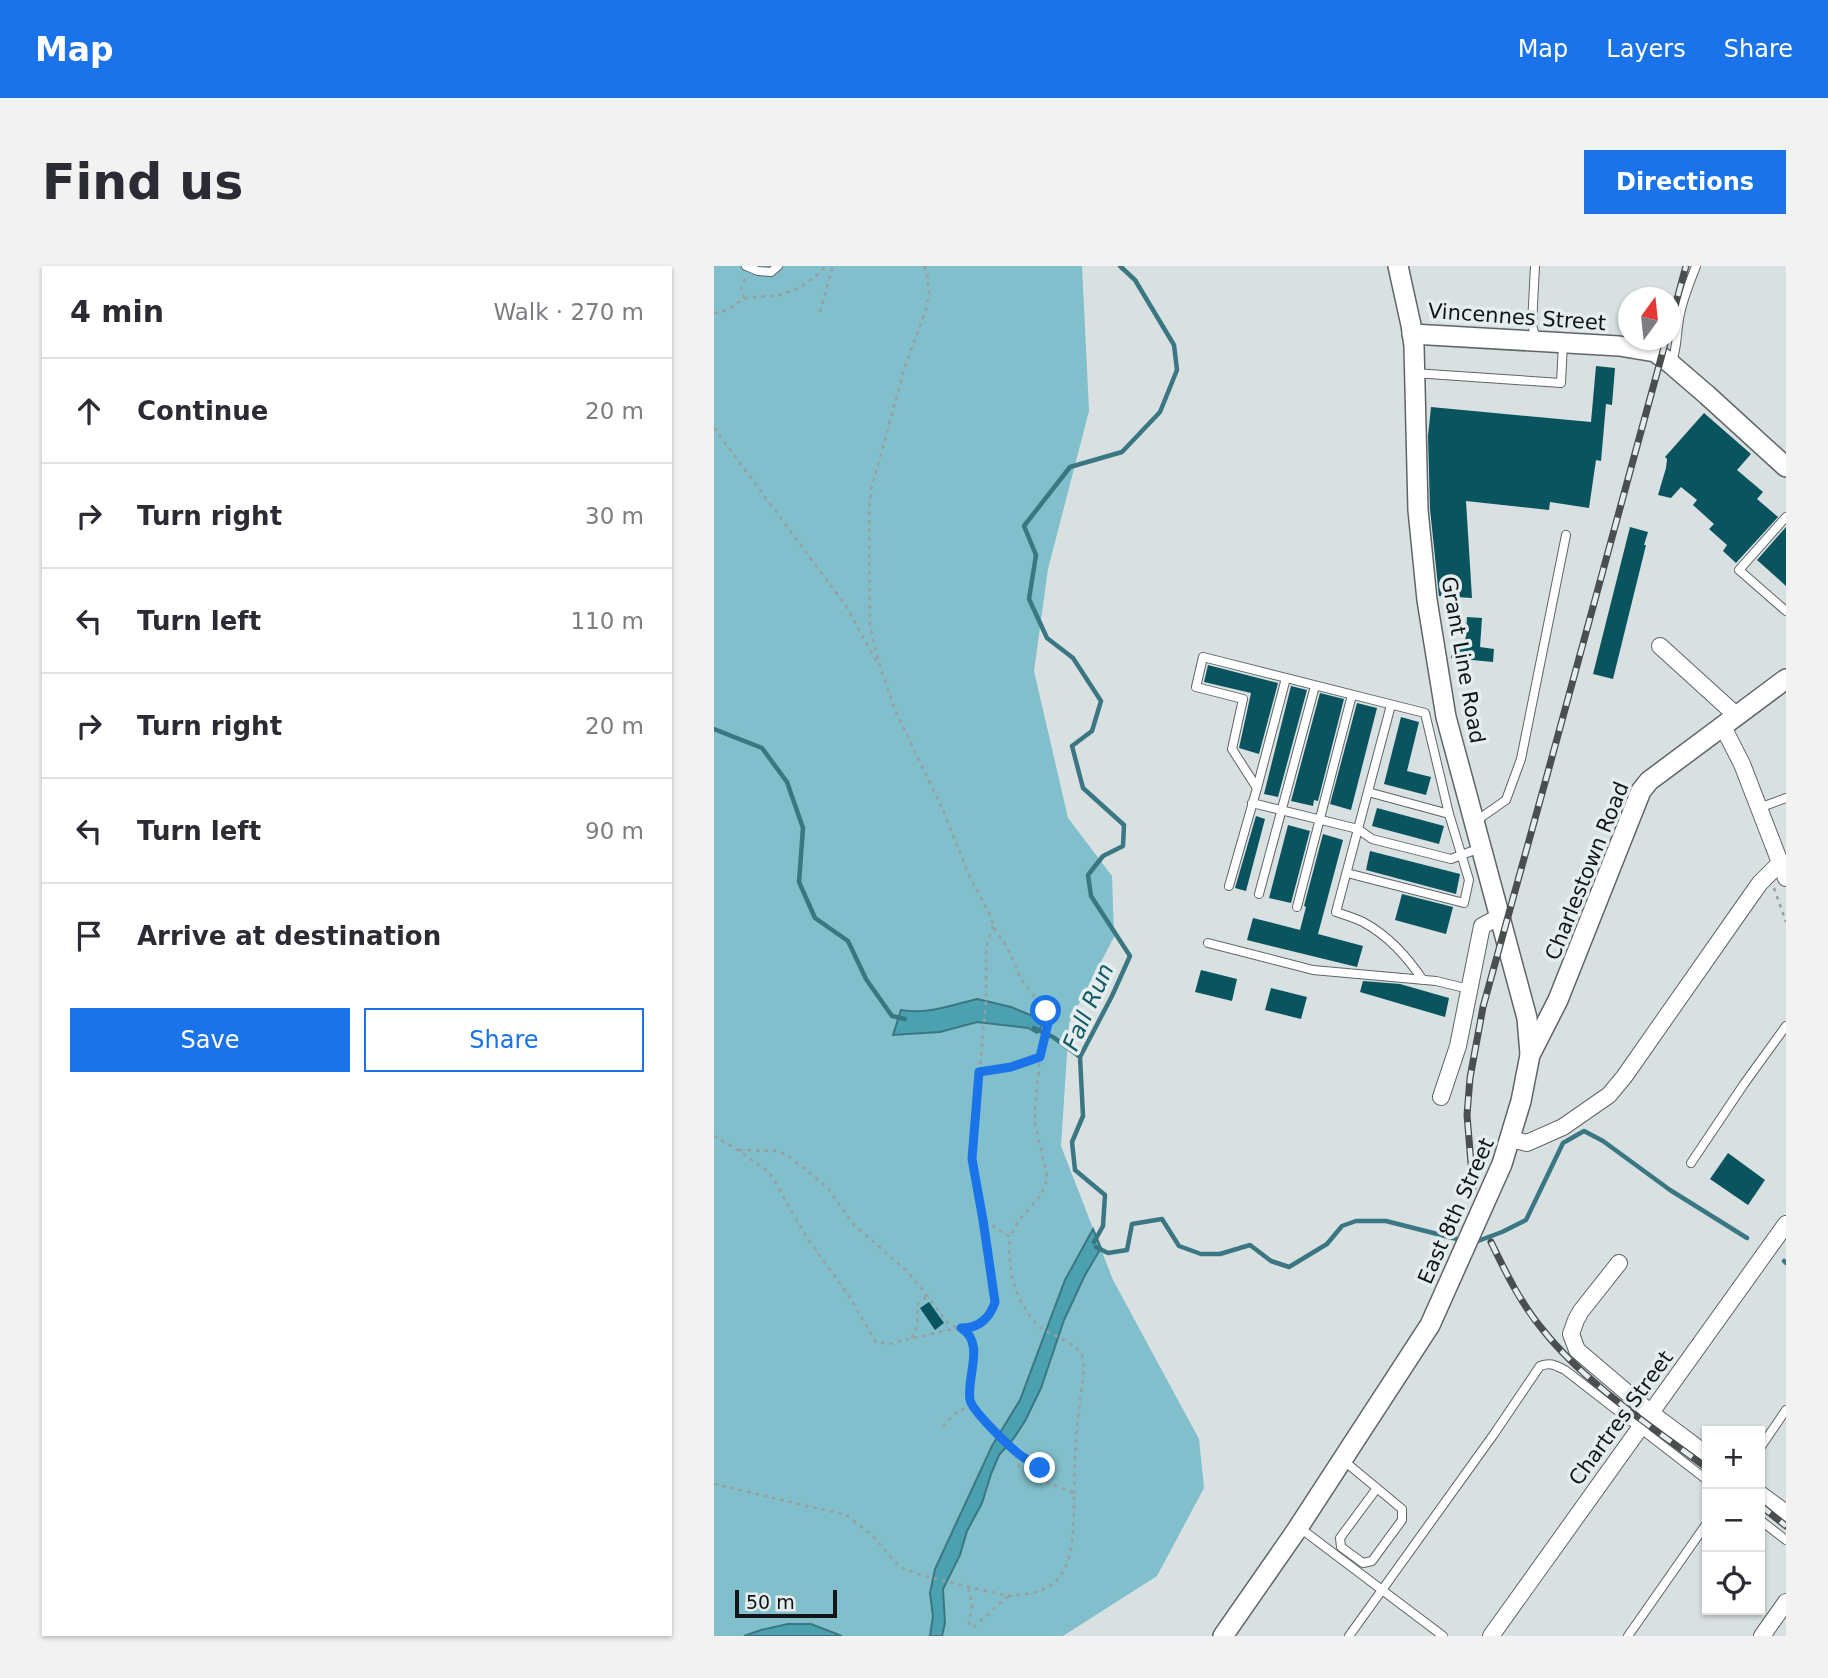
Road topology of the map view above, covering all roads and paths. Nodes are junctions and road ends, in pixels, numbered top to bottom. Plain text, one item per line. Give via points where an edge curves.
1 (778, 266) edge
2 (826, 266) edge
3 (833, 266) edge
4 (924, 266) edge
5 (1398, 266) edge
6 (1535, 266) edge
7 (1696, 266) edge
8 (747, 267) edge
9 (745, 299) junction
10 (714, 313) edge
11 (820, 313) dead end
12 (1412, 334) junction
13 (1537, 341) junction
14 (1563, 343) junction
15 (1671, 364) junction
16 (1414, 373) junction
17 (714, 428) edge
18 (1783, 458) edge
19 (1786, 517) edge
20 (1566, 535) dead end
21 (1786, 611) edge
22 (1660, 646) dead end
23 (881, 670) junction
24 (1286, 678) junction
25 (1786, 679) edge
26 (1315, 686) junction
27 (1352, 695) junction
28 (1391, 705) junction
29 (1730, 722) junction
30 (1257, 788) junction
31 (1368, 792) junction
32 (1786, 798) edge
33 (1252, 803) junction
34 (1758, 808) junction
35 (1282, 810) junction
36 (1449, 814) junction
37 (1320, 820) junction
38 (1474, 823) junction
39 (1358, 829) junction
40 (1480, 848) junction
41 (1460, 855) junction
42 (1783, 871) edge
43 (1347, 873) junction
44 (1228, 886) dead end
45 (1259, 894) dead end
46 (1297, 907) dead end
47 (1499, 917) junction
48 (993, 926) junction
49 (1208, 943) dead end
50 (1423, 980) junction
51 (1469, 989) junction
52 (1786, 1026) edge
53 (1530, 1055) junction
54 (1040, 1057) junction
55 (979, 1072) junction
56 (1441, 1097) dead end
57 (714, 1136) edge
58 (1511, 1139) junction
59 (738, 1150) junction
60 (1691, 1163) dead end
61 (983, 1220) junction
62 (1786, 1224) edge
63 (1010, 1237) junction
64 (1619, 1263) dead end
65 (928, 1296) junction
66 (961, 1328) junction
67 (912, 1338) junction
68 (972, 1406) junction
69 (1786, 1410) edge
70 (1651, 1413) junction
71 (943, 1427) dead end
72 (1640, 1428) junction
73 (1765, 1441) edge
74 (1015, 1450) junction
75 (1702, 1451) edge
76 (1343, 1460) junction
77 (1702, 1476) edge
78 (1035, 1477) junction
79 (714, 1484) edge
80 (1377, 1488) junction
81 (1074, 1493) junction
82 (1765, 1497) edge
83 (1786, 1513) edge
84 (1765, 1524) edge
85 (1299, 1527) junction
86 (1702, 1530) edge
87 (1786, 1540) edge
88 (968, 1587) junction
89 (1382, 1590) junction
90 (1009, 1595) junction
91 (1786, 1602) edge
92 (1223, 1636) edge
93 (1349, 1636) edge
94 (1443, 1636) edge
95 (1491, 1636) edge
96 (1628, 1636) edge
97 (1762, 1636) edge

1 - 8 lane via 771,272
2 - 9 path via 796,289
3 - 11 path
4 - 23 path via 929,294 926,309 871,490 870,627
5 - 12 street, Grant Line Road
6 - 13 lane via 1532,325
7 - 15 lane via 1680,310
8 - 9 path via 741,289
9 - 10 path via 727,311
12 - 13 street, Vincennes Street
12 - 16 street, Grant Line Road
13 - 14 street, Vincennes Street
14 - 15 street, Vincennes Street via 1648,351
14 - 16 lane via 1561,383
15 - 18 street, Vincennes Street
16 - 38 street, Grant Line Road via 1418,510 1427,600 1446,717
17 - 23 path via 846,606
19 - 21 lane via 1738,570
20 - 38 lane via 1521,759 1506,800
22 - 29 street
23 - 48 path
24 - 26 lane
24 - 30 lane
24 - 30 lane via 1203,657 1196,687 1243,699 1232,749
25 - 29 street, Charlestown Road
26 - 27 lane
26 - 35 lane
27 - 28 lane
27 - 37 lane
28 - 31 lane
28 - 36 lane via 1425,713
29 - 34 street
29 - 53 street, Charlestown Road via 1641,791 1559,1000
30 - 33 lane
31 - 36 lane
31 - 39 lane
32 - 34 lane
33 - 35 lane
33 - 44 lane
34 - 42 street
35 - 37 lane
35 - 45 lane
36 - 41 lane
37 - 39 lane
37 - 46 lane
38 - 40 street, Grant Line Road
39 - 41 lane via 1372,839 1451,859
39 - 43 lane
40 - 41 lane
40 - 47 street, Grant Line Road
41 - 43 lane via 1469,880 1464,903
42 - 58 street, East 8th Street via 1755,890 1609,1095 1563,1127 1527,1143
43 - 50 lane via 1336,912 1363,922 1388,939
47 - 51 street via 1482,926
47 - 53 street, Grant Line Road via 1527,1018
48 - 54 path via 1025,985 1049,1015
48 - 55 path via 986,948
49 - 50 lane via 1313,970
50 - 51 lane
51 - 56 street via 1458,1046
52 - 60 lane
53 - 58 street, Charlestown Road
54 - 55 path
54 - 63 path via 1035,1123 1047,1183
55 - 61 path via 972,1159
57 - 59 path
58 - 76 street, East 8th Street via 1430,1325
59 - 65 path via 787,1155 827,1187 853,1224
59 - 67 path via 776,1181 807,1238 876,1342
61 - 63 path
61 - 66 path via 995,1302 982,1322
62 - 70 street, Chartres Street
63 - 81 path via 1010,1275 1025,1308 1038,1326 1082,1356
64 - 70 street via 1581,1311 1571,1334 1577,1350
65 - 66 path via 948,1323
65 - 67 path via 919,1303
66 - 67 path
66 - 68 path via 972,1339
68 - 71 path via 955,1413
68 - 74 path
69 - 73 lane
70 - 72 street, Chartres Street
70 - 75 street
72 - 77 lane
72 - 89 lane via 1565,1370 1555,1364 1540,1366
72 - 95 street, Chartres Street
74 - 78 path via 1020,1468
74 - 78 path via 1040,1468
76 - 80 lane
76 - 85 street, East 8th Street
78 - 81 path
79 - 88 path via 846,1515 904,1569
80 - 80 lane via 1402,1509 1402,1520 1372,1561 1363,1563 1341,1546 1340,1538
81 - 90 path via 1071,1546 1058,1580 1044,1590
82 - 83 street
84 - 87 lane
85 - 89 lane
85 - 92 street, East 8th Street
86 - 96 lane
88 - 90 path
88 - 90 path via 969,1622 974,1627
89 - 93 lane
89 - 94 lane
91 - 97 street

